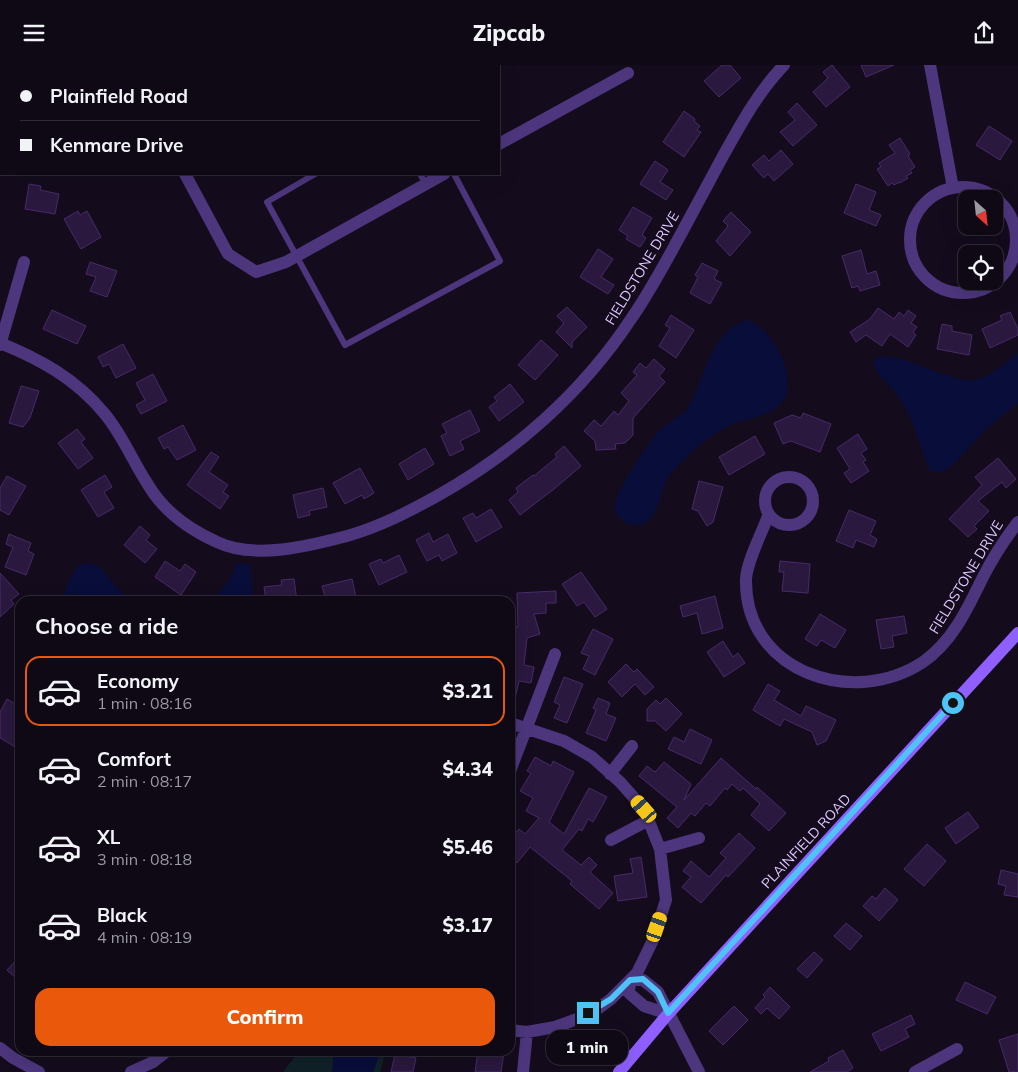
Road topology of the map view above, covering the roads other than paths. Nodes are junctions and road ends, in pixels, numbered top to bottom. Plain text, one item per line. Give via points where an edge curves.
1 (784, 65) edge
2 (930, 65) edge
3 (628, 68) edge
4 (500, 143) edge
5 (186, 175) edge
6 (313, 175) edge
7 (440, 175) edge
8 (455, 175) edge
9 (423, 179) edge
10 (953, 188) junction
11 (297, 256) junction
12 (24, 262) dead end
13 (0, 344) edge
14 (768, 516) dead end
15 (1018, 521) edge
16 (1018, 633) edge
17 (555, 654) dead end
18 (515, 725) edge
19 (527, 729) junction
20 (632, 746) dead end
21 (515, 759) edge
22 (610, 774) junction
23 (647, 821) junction
24 (699, 838) dead end
25 (611, 840) dead end
26 (660, 849) junction
27 (630, 980) junction
28 (668, 1013) junction
29 (515, 1030) edge
30 (527, 1031) junction
31 (0, 1048) edge
32 (957, 1049) dead end
33 (160, 1056) edge
34 (25, 1069) edge
35 (39, 1072) edge
36 (131, 1072) edge
37 (523, 1072) edge
38 (619, 1072) edge
39 (699, 1072) edge
40 (915, 1072) edge

1 - 13 street, FIELDSTONE DRIVE via 755,100 645,297 595,367 557,408 494,461 448,490 372,528 286,549 258,550 221,544 182,523 158,500 115,427 78,386 30,355
2 - 10 street
3 - 4 street
5 - 11 street via 228,254 256,272
6 - 11 lane via 267,202
7 - 9 street
8 - 11 lane via 500,261 345,345
9 - 11 street
10 - 10 street via 970,187 1000,201 1016,230 1012,263 989,288 973,293 954,293 936,287 922,275 913,259 909,241 912,223 921,207 935,195
12 - 13 street, FIELDSTONE DRIVE
14 - 15 street, FIELDSTONE DRIVE via 747,572 747,599 757,629 777,654 794,666 815,677 855,683 900,674 939,649 957,627 997,551
16 - 28 main road, PLAINFIELD ROAD
17 - 19 street
18 - 19 street
19 - 21 street
19 - 22 street via 564,741 592,757
20 - 22 street
22 - 23 street via 644,809
23 - 25 street
23 - 26 street
24 - 26 street
26 - 27 street via 666,900 653,940 637,973
27 - 28 street via 643,979 658,992
27 - 28 street via 628,993 644,1006
27 - 30 street via 599,1008 578,1019 555,1027
28 - 38 main road, PLAINFIELD ROAD
28 - 39 street
29 - 30 street
30 - 37 street
31 - 34 street
32 - 40 street
33 - 36 street
34 - 35 street

